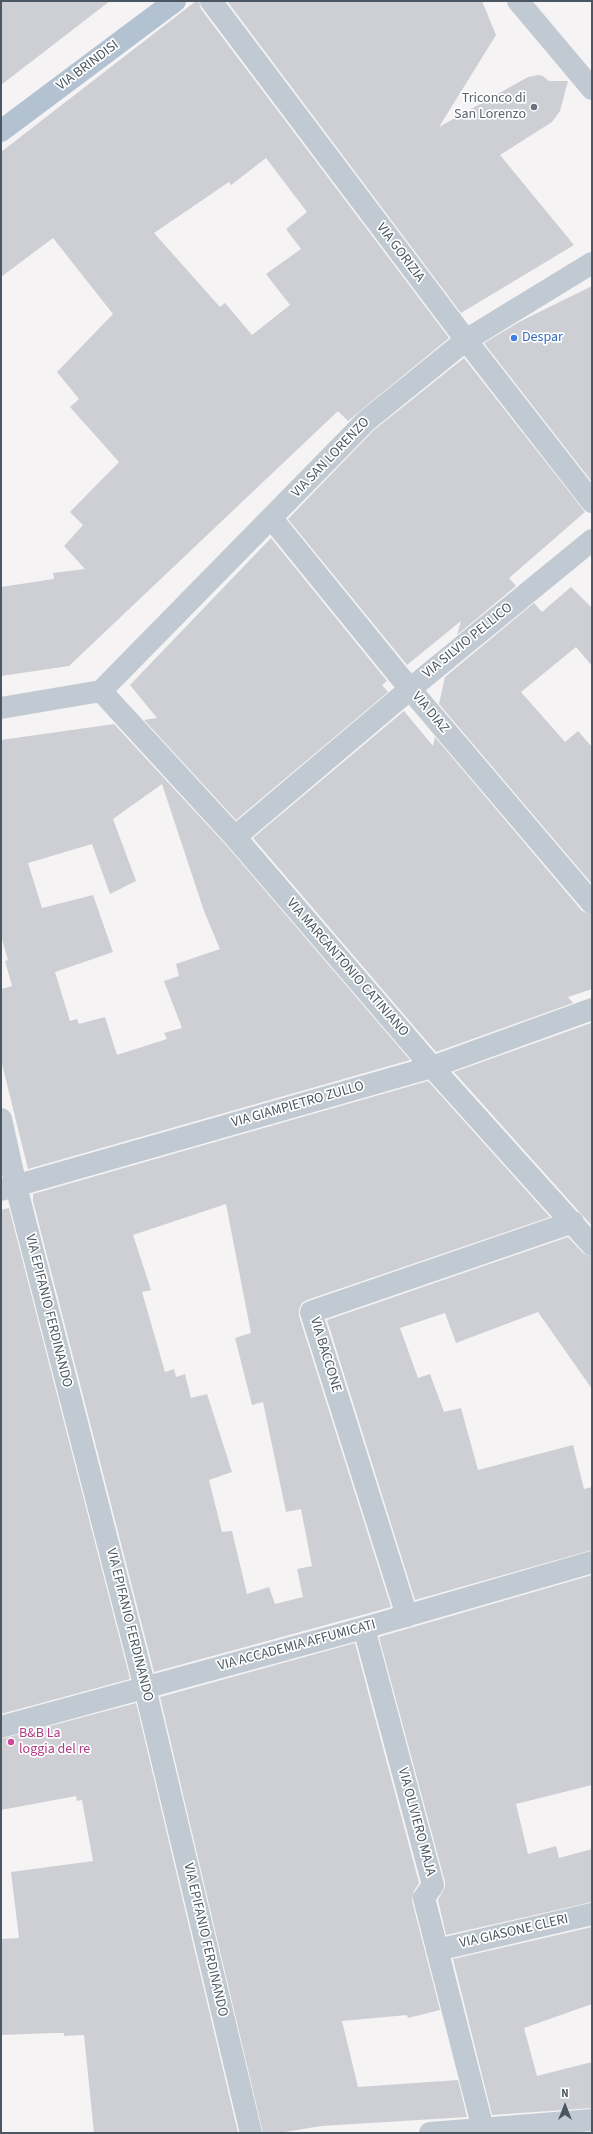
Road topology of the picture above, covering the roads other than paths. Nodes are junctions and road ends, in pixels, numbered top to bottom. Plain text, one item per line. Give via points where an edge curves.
1 (211, 1) edge
2 (518, 1) edge
3 (166, 4) edge
4 (592, 88) edge
5 (1, 131) edge
6 (592, 263) edge
7 (466, 340) junction
8 (592, 502) edge
9 (272, 519) junction
10 (592, 540) edge
11 (410, 690) junction
12 (101, 691) junction
13 (1, 708) edge
14 (235, 837) junction
15 (592, 903) edge
16 (592, 1009) edge
17 (432, 1067) junction
18 (1, 1119) edge
19 (9, 1188) edge
20 (573, 1222) junction
21 (592, 1245) edge
22 (592, 1562) edge
23 (407, 1616) junction
24 (364, 1628) junction
25 (145, 1688) junction
26 (1, 1727) edge
27 (592, 1914) edge
28 (437, 1950) junction
29 (592, 2120) edge
30 (483, 2129) junction
31 (251, 2133) edge
32 (430, 2133) edge

1 - 7 street, VIA GORIZIA
2 - 4 street
3 - 5 main road, VIA BRINDISI
6 - 7 street, VIA SAN LORENZO
7 - 8 street, VIA GORIZIA
7 - 9 street, VIA SAN LORENZO via 366,421
9 - 11 street, VIA DIAZ
9 - 12 street, VIA SAN LORENZO
10 - 11 street, VIA SILVIO PELLICO
11 - 14 street, VIA SILVIO PELLICO
11 - 15 street, VIA DIAZ
12 - 13 street
12 - 14 street, VIA MARCANTONIO CATINIANO
14 - 17 street, VIA MARCANTONIO CATINIANO
16 - 17 street, VIA GIAMPIETRO ZULLO
17 - 19 street, VIA GIAMPIETRO ZULLO
17 - 20 street, VIA MARCANTONIO CATINIANO
18 - 19 street, VIA EPIFANIO FERDINANDO
19 - 25 street, VIA EPIFANIO FERDINANDO
20 - 21 street, VIA MARCANTONIO CATINIANO
20 - 23 street, VIA BACCONE via 311,1312
22 - 23 street, VIA ACCADEMIA AFFUMICATI
23 - 24 street, VIA ACCADEMIA AFFUMICATI
24 - 25 street, VIA ACCADEMIA AFFUMICATI
24 - 28 street, VIA OLIVIERO MAJA via 434,1885 424,1898
25 - 26 street, VIA ACCADEMIA AFFUMICATI
25 - 31 street, VIA EPIFANIO FERDINANDO
27 - 28 street, VIA GIASONE CLERI
28 - 30 street, VIA OLIVIERO MAJA
29 - 30 street
30 - 32 street

